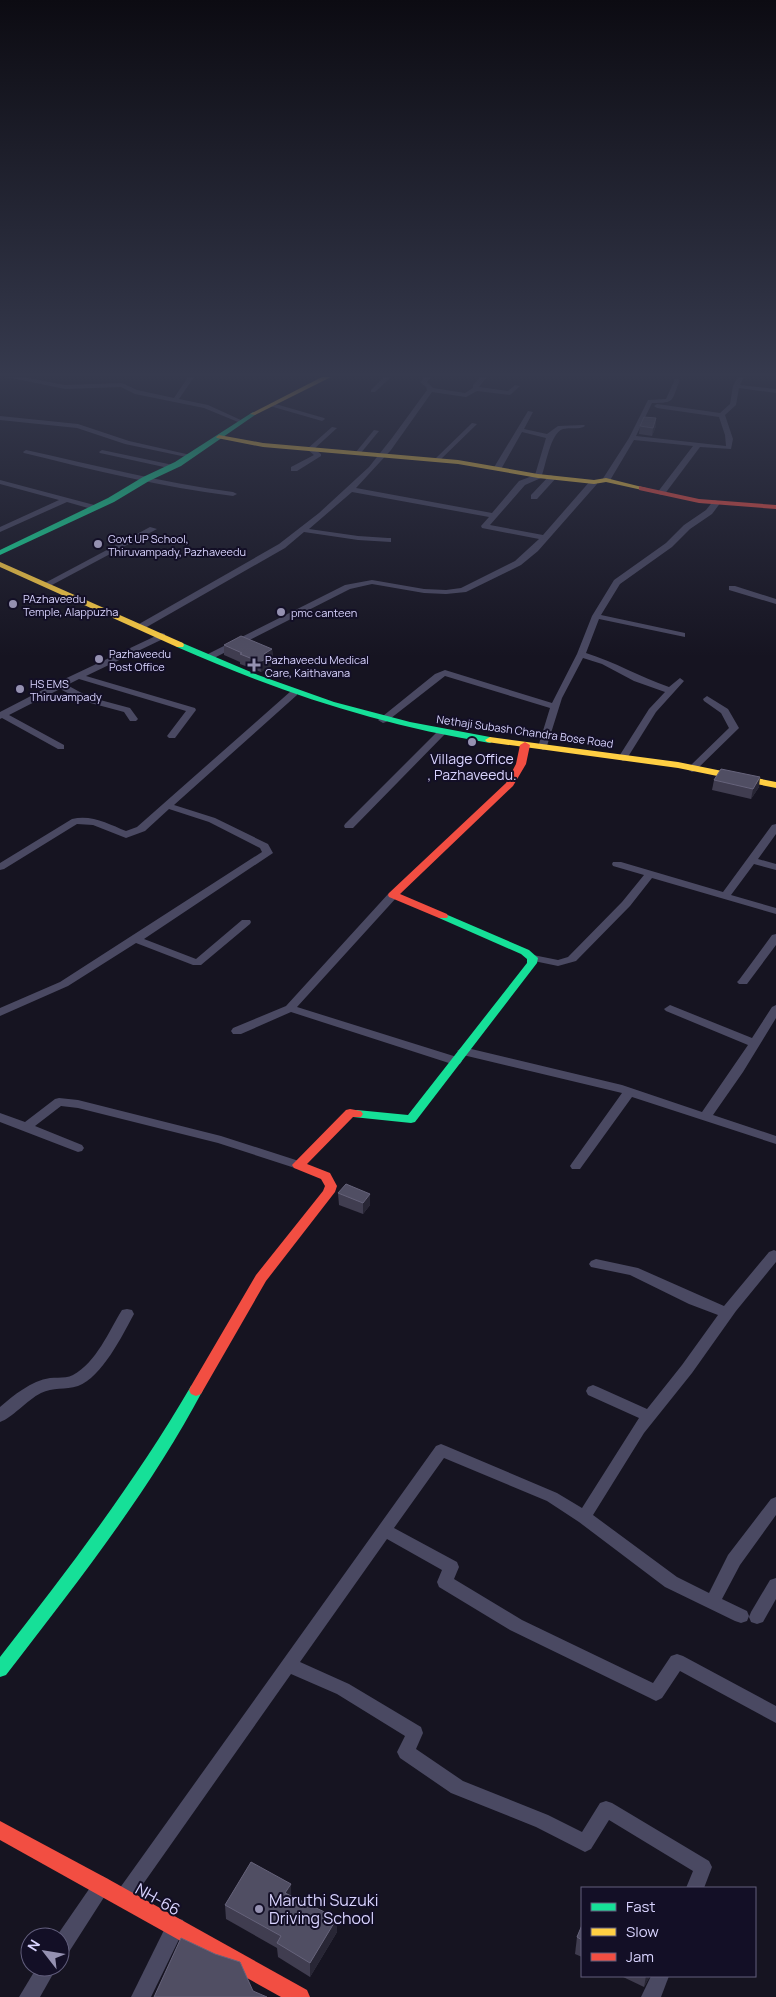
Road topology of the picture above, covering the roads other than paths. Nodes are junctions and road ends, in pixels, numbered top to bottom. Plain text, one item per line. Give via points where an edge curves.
1 (104, 470) edge
2 (166, 470) edge
3 (368, 470) edge
4 (504, 470) edge
5 (540, 470) edge
6 (608, 470) edge
7 (679, 470) edge
8 (538, 476) junction
9 (554, 477) junction
10 (146, 480) junction
11 (600, 481) junction
12 (0, 482) edge
13 (349, 489) junction
14 (662, 493) junction
15 (233, 494) dead end
16 (534, 497) dead end
17 (66, 500) junction
18 (717, 502) junction
19 (776, 507) edge
20 (95, 508) junction
21 (493, 515) junction
22 (153, 529) dead end
23 (0, 530) edge
24 (303, 530) junction
25 (545, 538) junction
26 (388, 540) dead end
27 (0, 553) edge
28 (0, 564) edge
29 (47, 584) junction
30 (732, 588) dead end
31 (776, 602) edge
32 (596, 616) junction
33 (142, 626) junction
34 (682, 635) dead end
35 (162, 636) junction
36 (581, 654) junction
37 (209, 657) junction
38 (78, 676) junction
39 (680, 681) dead end
40 (59, 685) junction
41 (671, 692) junction
42 (294, 693) junction
43 (707, 698) dead end
44 (555, 707) junction
45 (1, 716) edge
46 (133, 719) dead end
47 (383, 720) junction
48 (442, 732) junction
49 (172, 736) dead end
50 (525, 745) junction
51 (61, 747) dead end
52 (543, 747) junction
53 (623, 758) junction
54 (692, 768) junction
55 (776, 785) edge
56 (166, 805) junction
57 (349, 826) dead end
58 (776, 827) edge
59 (752, 860) junction
60 (618, 864) dead end
61 (0, 867) edge
62 (776, 867) edge
63 (650, 874) junction
64 (394, 895) junction
65 (725, 896) junction
66 (776, 911) edge
67 (246, 922) dead end
68 (776, 937) edge
69 (135, 939) junction
70 (533, 958) junction
71 (743, 982) dead end
72 (290, 1008) junction
73 (670, 1009) dead end
74 (776, 1009) edge
75 (0, 1012) edge
76 (237, 1031) dead end
77 (755, 1043) junction
78 (460, 1056) junction
79 (629, 1092) junction
80 (0, 1117) edge
81 (704, 1117) junction
82 (26, 1127) junction
83 (776, 1140) edge
84 (78, 1148) dead end
85 (298, 1165) junction
86 (576, 1166) dead end
87 (776, 1256) edge
88 (596, 1264) dead end
89 (727, 1313) junction
90 (127, 1314) dead end
91 (593, 1391) dead end
92 (0, 1416) edge
93 (649, 1416) junction
94 (776, 1503) edge
95 (584, 1517) junction
96 (384, 1530) junction
97 (776, 1585) edge
98 (712, 1602) junction
99 (288, 1665) junction
100 (0, 1670) edge
101 (776, 1715) edge
102 (0, 1830) edge
103 (102, 1884) junction
104 (695, 1887) edge
105 (123, 1898) junction
106 (176, 1927) junction
107 (70, 1933) edge
108 (42, 1977) edge
109 (660, 1977) edge
110 (29, 1997) edge
111 (141, 1997) edge
112 (300, 1997) edge
113 (651, 1997) edge

1 - 10 street
2 - 10 street
3 - 13 street
4 - 8 street
5 - 8 street
6 - 11 street
7 - 14 street
8 - 9 street
8 - 21 street via 522,483
9 - 11 street
9 - 16 street
10 - 15 street
10 - 20 street
11 - 14 street
11 - 25 street via 570,506
12 - 17 street
13 - 21 street
13 - 24 street
14 - 18 street
17 - 20 street
17 - 23 street
18 - 19 street
18 - 32 street via 669,545 622,577
20 - 27 street
21 - 25 street via 485,526
22 - 29 street
24 - 26 street
24 - 33 street via 282,546
25 - 37 street via 518,563 463,590 424,591 391,584 364,583 348,587
28 - 29 street, Nethaji Subash Chandra Bose Road
29 - 33 street, Nethaji Subash Chandra Bose Road
30 - 31 street
32 - 34 street
32 - 36 street
33 - 35 street, Nethaji Subash Chandra Bose Road
35 - 37 street, Nethaji Subash Chandra Bose Road
35 - 38 street
36 - 41 street
36 - 44 street
37 - 42 street, Nethaji Subash Chandra Bose Road
38 - 40 street
38 - 49 street via 192,710
39 - 41 street
40 - 45 street
40 - 46 street via 86,699 127,710
41 - 53 street via 652,711
42 - 47 street, Nethaji Subash Chandra Bose Road
42 - 56 street
43 - 54 street via 725,711 734,728
44 - 47 street via 445,673
44 - 52 street
45 - 51 street
47 - 48 street, Nethaji Subash Chandra Bose Road
48 - 50 street, Nethaji Subash Chandra Bose Road
48 - 57 street
50 - 52 street, Nethaji Subash Chandra Bose Road
50 - 64 street via 521,764 510,784
52 - 53 street, Nethaji Subash Chandra Bose Road
53 - 54 street, Nethaji Subash Chandra Bose Road
54 - 55 street, Nethaji Subash Chandra Bose Road
56 - 61 street via 141,829 126,835 95,821 75,821
56 - 69 street via 212,820 264,846 268,853
58 - 59 street
59 - 62 street
59 - 65 street
60 - 63 street
63 - 65 street
63 - 70 street via 572,960 558,963
64 - 70 street
64 - 72 street
65 - 66 street
67 - 69 street via 197,963
68 - 71 street
69 - 75 street via 64,984
70 - 78 street via 529,968
72 - 76 street
72 - 78 street
73 - 77 street
74 - 77 street
77 - 81 street
78 - 79 street
78 - 85 street via 411,1119 350,1113
79 - 81 street
79 - 86 street
80 - 82 street
81 - 83 street
82 - 84 street
82 - 85 street via 59,1102 78,1104 221,1140
85 - 100 street via 331,1180 329,1192 251,1292 188,1404 126,1501
87 - 89 street
88 - 89 street via 633,1270
89 - 93 street via 688,1369
90 - 92 street via 96,1363 84,1375 74,1382 39,1387
91 - 93 street
93 - 95 street
94 - 98 street via 734,1560
95 - 96 street via 552,1497 441,1450
95 - 98 street via 671,1582
96 - 99 street
96 - 101 street via 451,1567 445,1582 516,1625 656,1693 677,1661
97 - 98 street via 749,1616
99 - 104 street via 343,1689 415,1733 406,1752 457,1787 542,1821 585,1843 606,1809 703,1866
99 - 105 street
102 - 103 street, NH-66
103 - 105 street, NH-66
103 - 107 street
105 - 106 street, NH-66
106 - 111 street
106 - 112 street, NH-66
108 - 110 street
109 - 113 street

